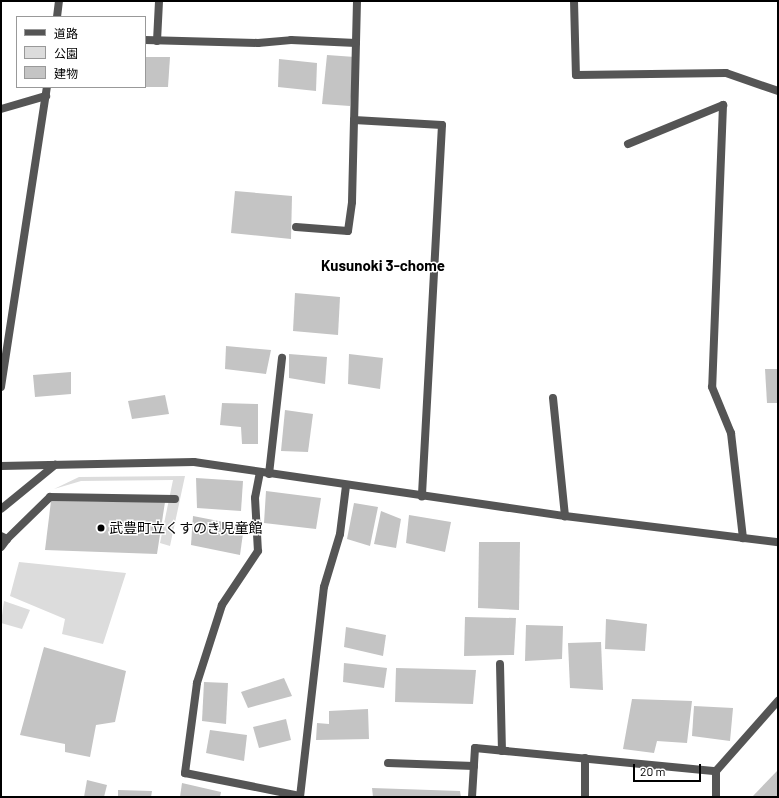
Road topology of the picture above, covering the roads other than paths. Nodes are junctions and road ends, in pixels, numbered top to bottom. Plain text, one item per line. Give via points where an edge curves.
1 (59, 1) edge
2 (159, 1) edge
3 (357, 1) edge
4 (574, 1) edge
5 (57, 16) edge
6 (146, 40) edge
7 (157, 40) junction
8 (356, 43) junction
9 (47, 88) edge
10 (778, 91) edge
11 (46, 96) junction
12 (1, 109) edge
13 (354, 120) junction
14 (628, 144) dead end
15 (296, 227) dead end
16 (282, 358) dead end
17 (1, 387) edge
18 (553, 398) dead end
19 (55, 465) junction
20 (1, 466) edge
21 (260, 472) junction
22 (269, 474) junction
23 (346, 486) junction
24 (422, 496) junction
25 (175, 499) dead end
26 (1, 509) edge
27 (565, 516) junction
28 (4, 537) edge
29 (743, 538) junction
30 (778, 542) edge
31 (1, 547) edge
32 (500, 664) dead end
33 (778, 701) edge
34 (502, 751) junction
35 (585, 758) junction
36 (388, 763) dead end
37 (474, 766) junction
38 (716, 771) junction
39 (300, 797) edge
40 (472, 797) edge
41 (585, 797) edge
42 (716, 797) edge

1 - 5 street
2 - 7 street
3 - 8 street
4 - 10 street via 576,75 726,73
6 - 7 street
7 - 8 street via 258,43 291,40
8 - 13 street
9 - 11 street
11 - 12 street
11 - 17 street
13 - 15 street via 352,202 348,231
13 - 24 street via 442,125
14 - 29 street via 723,106 712,387 731,433
16 - 22 street
18 - 27 street
19 - 20 street
19 - 21 street via 194,462
19 - 26 street
21 - 22 street
21 - 39 street via 255,498 258,551 222,605 198,683 185,773
22 - 23 street
23 - 24 street
23 - 39 street via 340,534 324,587
24 - 27 street
25 - 28 street via 50,497
27 - 29 street
28 - 31 street
29 - 30 street
32 - 34 street
33 - 38 street
34 - 35 street
34 - 37 street via 474,748
35 - 38 street
35 - 41 street
36 - 37 street
37 - 40 street
38 - 42 street

